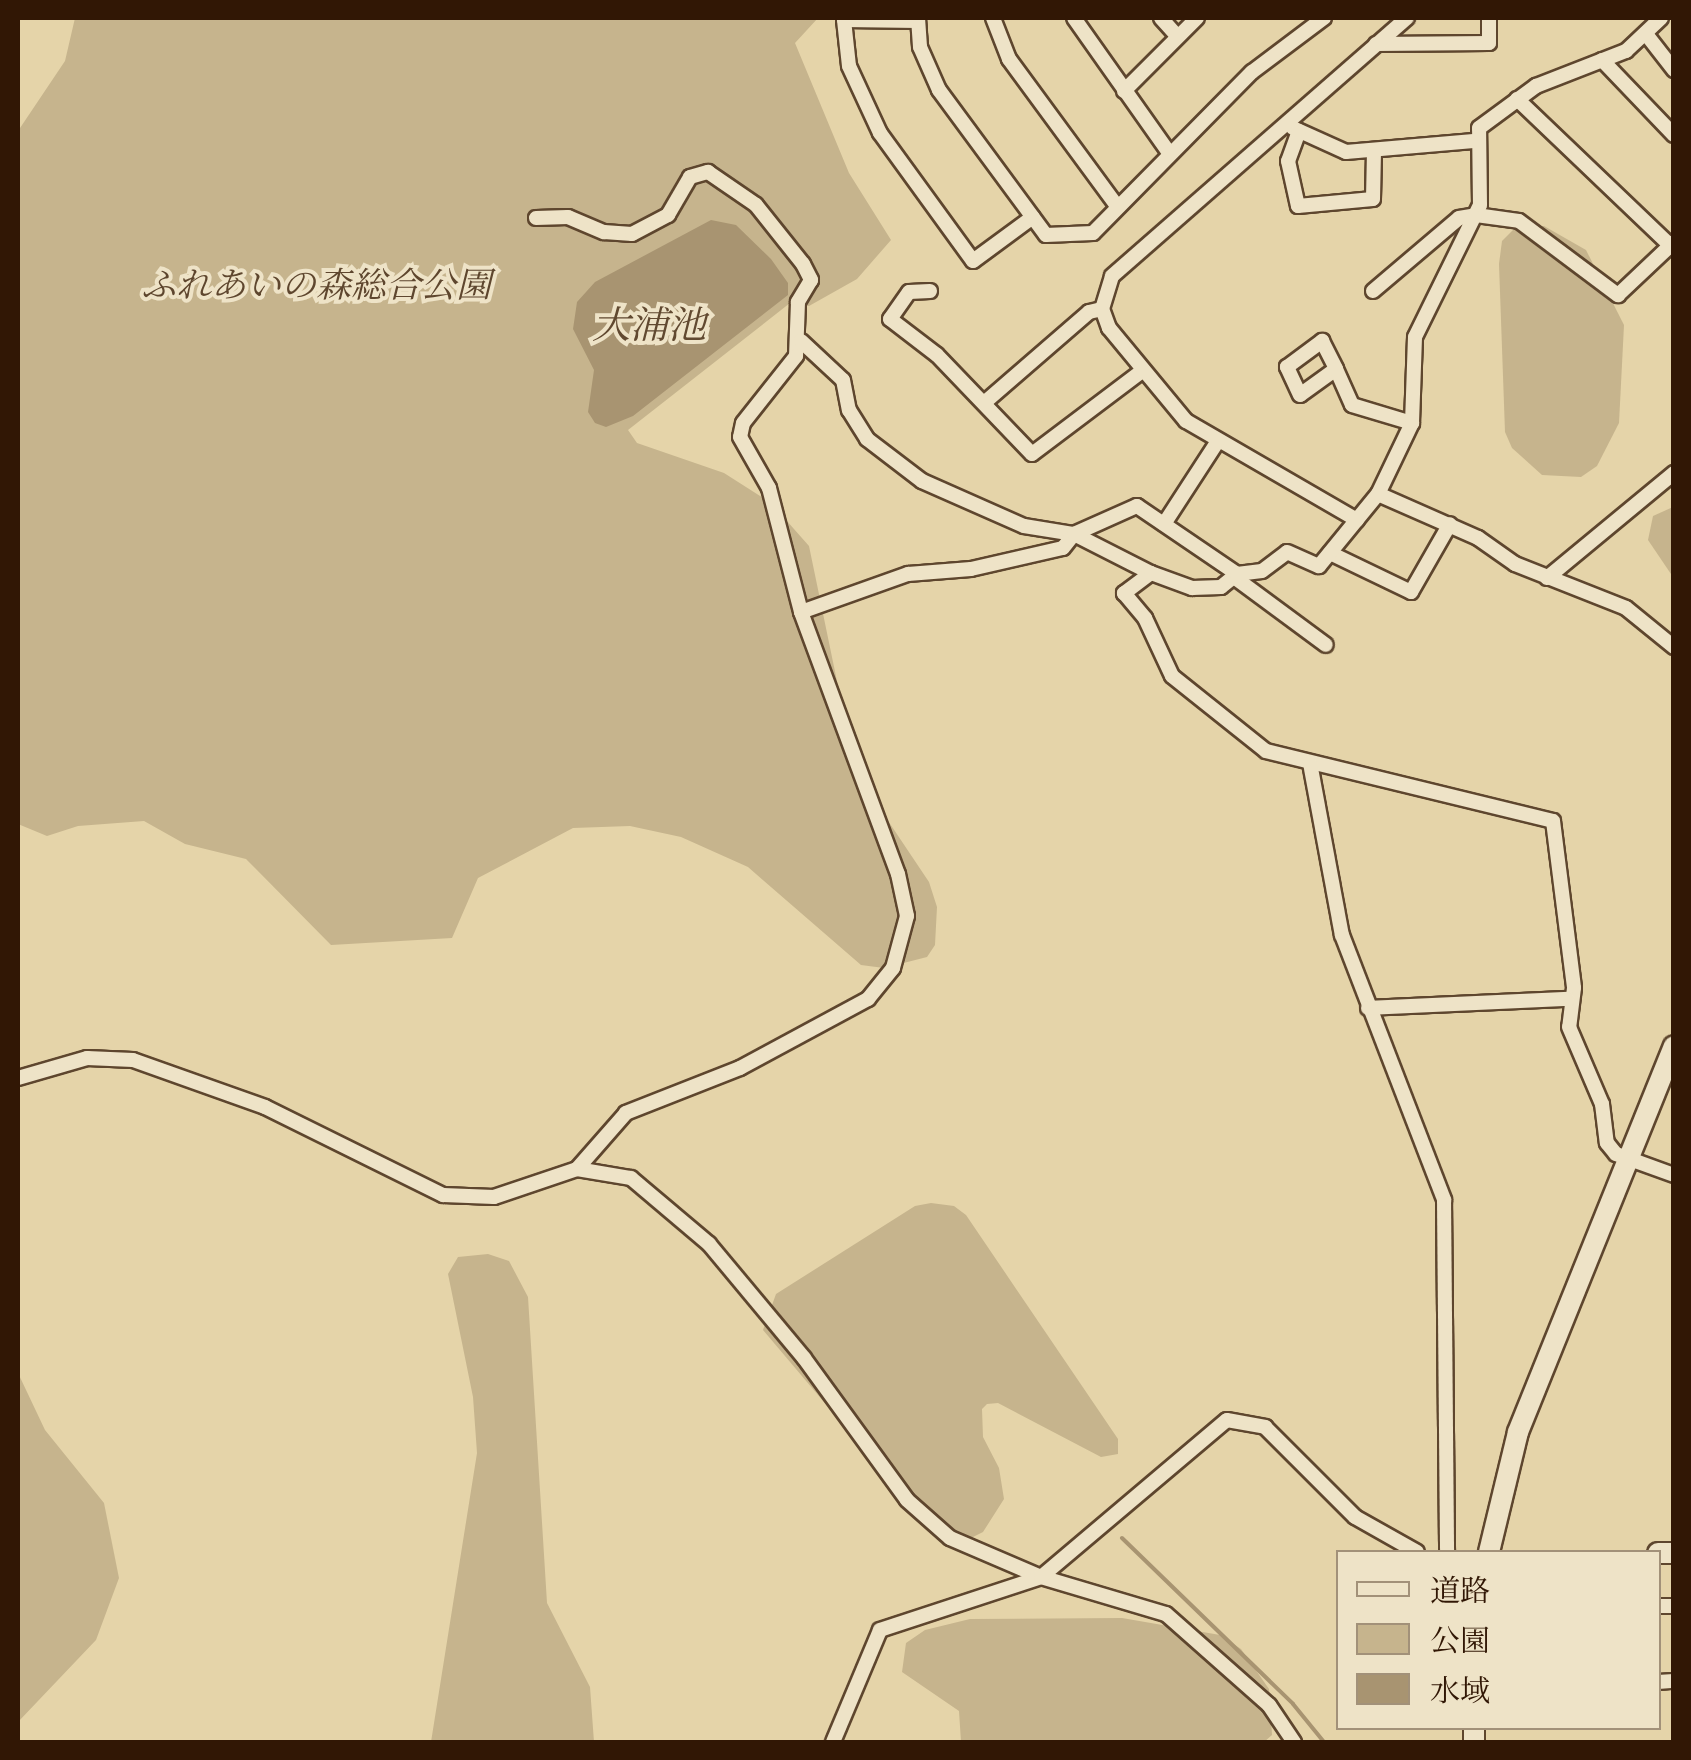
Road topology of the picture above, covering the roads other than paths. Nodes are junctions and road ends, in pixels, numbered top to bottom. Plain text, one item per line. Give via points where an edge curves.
1 (993, 18) edge
2 (1074, 18) edge
3 (1161, 18) edge
4 (1197, 18) edge
5 (1324, 18) edge
6 (1407, 18) edge
7 (1489, 18) edge
8 (1661, 18) edge
9 (918, 19) edge
10 (1646, 34) junction
11 (1178, 36) junction
12 (1376, 44) junction
13 (1602, 60) junction
14 (1674, 70) edge
15 (1124, 90) junction
16 (1517, 99) junction
17 (1283, 124) junction
18 (1299, 131) junction
19 (1674, 135) edge
20 (1474, 141) junction
21 (1374, 150) junction
22 (1170, 154) junction
23 (1117, 206) junction
24 (1476, 215) junction
25 (1033, 217) junction
26 (536, 218) dead end
27 (1672, 243) edge
28 (930, 291) dead end
29 (1374, 291) dead end
30 (1102, 309) junction
31 (801, 342) junction
32 (1336, 369) dead end
33 (1142, 372) junction
34 (984, 403) junction
35 (1412, 423) junction
36 (1218, 442) junction
37 (1674, 473) edge
38 (1378, 494) junction
39 (1357, 520) junction
40 (1164, 524) junction
41 (1450, 524) junction
42 (1074, 534) junction
43 (1330, 553) junction
44 (1151, 573) junction
45 (1235, 576) junction
46 (1547, 578) junction
47 (801, 612) junction
48 (1326, 645) dead end
49 (1674, 648) edge
50 (1310, 763) junction
51 (1568, 999) junction
52 (1368, 1008) junction
53 (1674, 1046) edge
54 (18, 1078) edge
55 (1627, 1158) junction
56 (577, 1169) junction
57 (1674, 1174) edge
58 (1412, 1550) edge
59 (1447, 1550) edge
60 (1489, 1550) edge
61 (1041, 1577) junction
62 (833, 1742) edge
63 (1294, 1742) edge

1 - 23 street via 1009,59
2 - 15 street
3 - 11 street
4 - 11 street
5 - 22 street via 1252,72
6 - 12 street
7 - 12 street via 1489,43
8 - 10 street
9 - 25 street via 920,46 940,90
9 - 25 street via 844,20 850,66 880,133 973,261
10 - 13 street
10 - 14 street
11 - 15 street
12 - 17 street
13 - 16 street
13 - 19 street
15 - 22 street
16 - 20 street via 1486,119
16 - 27 street
17 - 18 street
17 - 30 street via 1112,276
18 - 21 street via 1346,152
18 - 21 street via 1288,161 1298,206 1373,199
20 - 21 street
20 - 24 street
22 - 23 street
23 - 25 street via 1093,232 1046,235
24 - 27 street via 1519,222 1618,296
24 - 29 street via 1460,218
24 - 35 street via 1415,337
26 - 31 street via 568,217 604,232 632,234 676,208 690,177 712,173 756,205 804,264 811,280 798,302
28 - 34 street via 908,292 890,319
30 - 33 street
30 - 34 street via 1088,312
31 - 42 street via 843,380 849,410 867,439 922,482 1024,526
31 - 47 street via 787,374 756,404 740,437 769,488
32 - 35 street via 1352,405
33 - 34 street via 1032,454
33 - 36 street via 1186,421
35 - 38 street
36 - 39 street
36 - 40 street
37 - 46 street
38 - 39 street
38 - 41 street
39 - 43 street
40 - 42 street via 1137,506
40 - 45 street
41 - 43 street via 1411,592
41 - 46 street
42 - 44 street
42 - 47 street via 1046,553 971,570 908,574
43 - 45 street via 1319,566 1287,552 1262,572
44 - 45 street via 1192,588 1221,588
44 - 50 street via 1124,594 1145,618 1172,676 1266,750
45 - 48 street
46 - 49 street via 1626,608
47 - 56 street via 898,874 907,916 904,944 868,999 740,1068 626,1113
50 - 51 street via 1553,821 1574,988
50 - 52 street via 1342,934
51 - 52 street
51 - 55 street via 1569,1026 1602,1104 1607,1143
52 - 59 street via 1444,1200
53 - 55 street
54 - 56 street via 87,1058 134,1060 266,1108 444,1195 494,1196
55 - 57 street
55 - 60 street via 1518,1432
56 - 61 street via 631,1178 678,1215 804,1358 906,1500 950,1538
58 - 61 street via 1380,1536 1265,1427 1242,1418 1214,1425
61 - 62 street via 880,1630
61 - 63 street via 1166,1614 1269,1705

